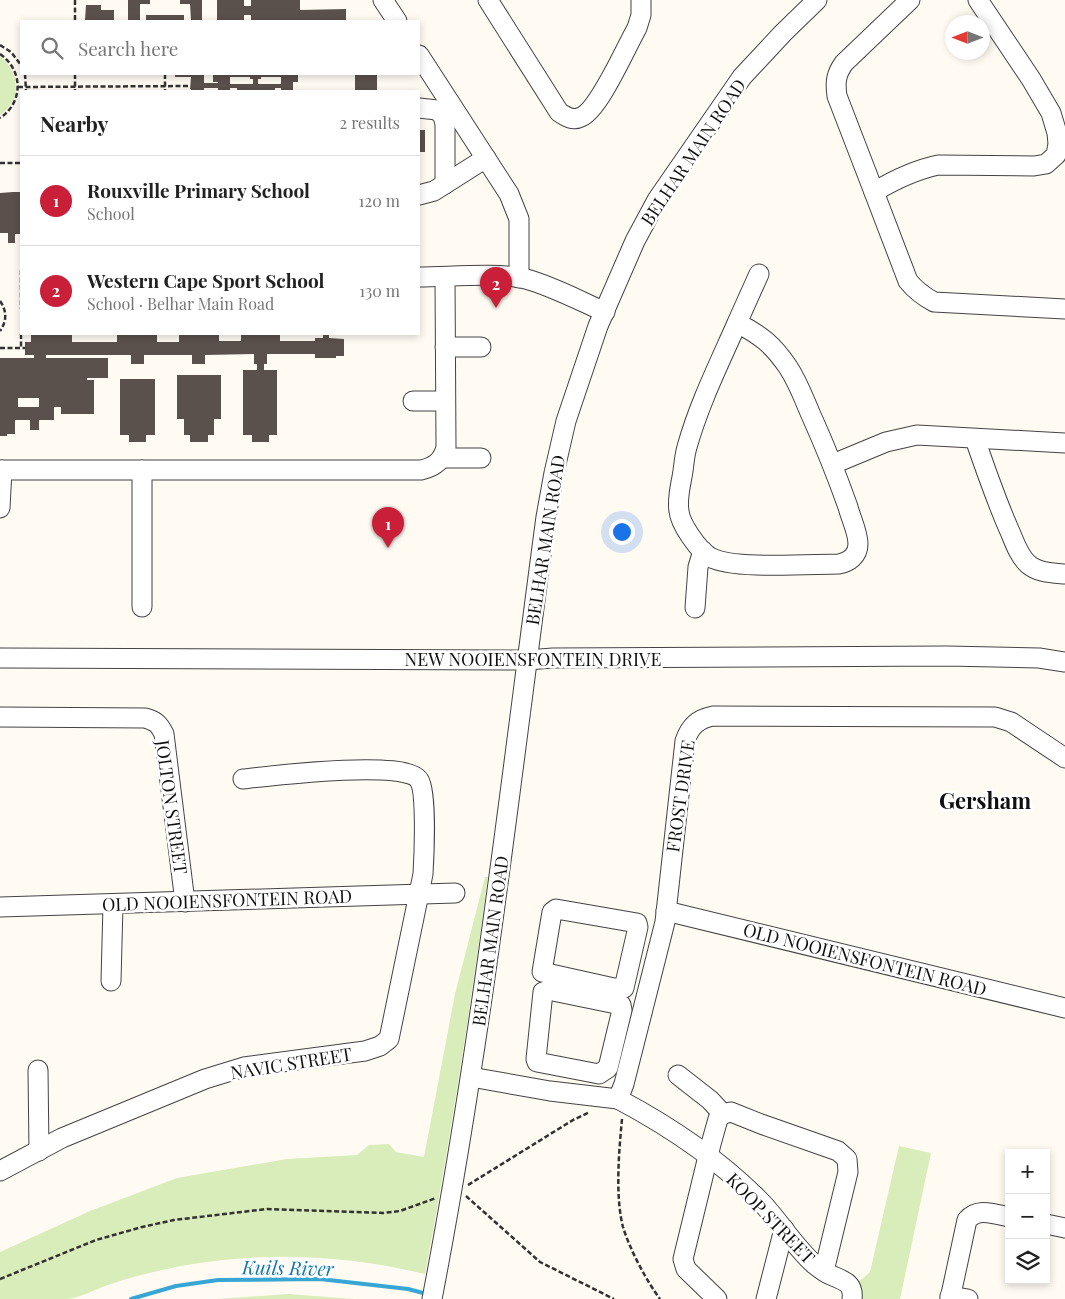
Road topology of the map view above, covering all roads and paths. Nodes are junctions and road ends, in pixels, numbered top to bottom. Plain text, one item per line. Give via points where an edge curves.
1 (75, 0) edge
2 (383, 0) edge
3 (488, 0) edge
4 (641, 0) edge
5 (816, 0) edge
6 (910, 0) edge
7 (978, 0) edge
8 (75, 20) edge
9 (396, 20) edge
10 (0, 44) edge
11 (0, 54) edge
12 (420, 57) edge
13 (20, 64) edge
14 (24, 75) edge
15 (75, 75) edge
16 (165, 75) edge
17 (75, 86) junction
18 (165, 86) junction
19 (190, 86) dead end
20 (18, 87) junction
21 (26, 87) junction
22 (75, 90) edge
23 (165, 90) edge
24 (420, 108) edge
25 (0, 118) edge
26 (486, 158) junction
27 (0, 163) edge
28 (20, 163) edge
29 (445, 184) junction
30 (874, 192) junction
31 (420, 195) edge
32 (759, 274) dead end
33 (445, 276) junction
34 (420, 277) edge
35 (519, 278) junction
36 (0, 300) edge
37 (1065, 309) edge
38 (605, 312) junction
39 (737, 323) junction
40 (0, 330) edge
41 (21, 335) edge
42 (445, 346) junction
43 (481, 346) dead end
44 (0, 348) edge
45 (413, 401) dead end
46 (445, 401) junction
47 (975, 439) junction
48 (1065, 444) edge
49 (442, 458) junction
50 (481, 458) dead end
51 (833, 464) junction
52 (1, 470) edge
53 (142, 470) junction
54 (0, 508) edge
55 (703, 551) junction
56 (1065, 574) edge
57 (142, 606) dead end
58 (694, 608) dead end
59 (0, 658) edge
60 (527, 660) junction
61 (1065, 662) edge
62 (0, 717) edge
63 (1065, 758) edge
64 (243, 779) dead end
65 (420, 893) junction
66 (455, 893) dead end
67 (185, 902) junction
68 (113, 905) junction
69 (0, 907) edge
70 (666, 911) junction
71 (632, 956) junction
72 (655, 963) junction
73 (112, 981) dead end
74 (1065, 1008) edge
75 (620, 1016) junction
76 (640, 1021) junction
77 (38, 1070) dead end
78 (678, 1075) dead end
79 (471, 1077) junction
80 (617, 1100) junction
81 (723, 1114) junction
82 (39, 1151) junction
83 (708, 1155) junction
84 (0, 1171) edge
85 (467, 1186) dead end
86 (462, 1191) dead end
87 (442, 1195) dead end
88 (1005, 1216) edge
89 (1050, 1225) edge
90 (1065, 1228) edge
91 (784, 1229) junction
92 (824, 1271) junction
93 (0, 1279) edge
94 (956, 1298) edge
95 (432, 1299) edge
96 (614, 1299) edge
97 (660, 1299) edge
98 (717, 1299) edge
99 (766, 1299) edge
100 (852, 1299) edge

1 - 8 path
2 - 9 street
3 - 4 street via 559,112 579,119 595,106 637,28
5 - 38 street, BELHAR MAIN ROAD via 747,71 682,162 635,241
6 - 30 street via 844,62 835,82 837,96
7 - 30 street via 1051,114 1057,133 1056,155 1046,164 1034,166 938,165 894,180
10 - 13 path
11 - 20 path via 13,67
12 - 26 street
14 - 21 path
15 - 17 path
16 - 18 path
17 - 18 path
17 - 21 path
17 - 22 path
18 - 19 path
18 - 23 path
20 - 21 path
20 - 25 path via 11,108
24 - 29 street via 437,110 445,120
26 - 29 street
26 - 35 street via 509,194 519,219
27 - 28 path
29 - 31 street
30 - 37 street via 908,281 923,296 934,302
32 - 39 street
33 - 34 street
33 - 35 street
33 - 42 street
35 - 38 street via 536,282
36 - 40 path via 5,312
38 - 60 street, BELHAR MAIN ROAD via 558,454
39 - 51 street via 759,334 788,368
39 - 55 street via 709,385 687,448 678,497 681,520
41 - 44 path via 23,348
42 - 43 street
42 - 46 street
45 - 46 street
46 - 49 street via 446,447
47 - 48 street
47 - 51 street via 907,436
47 - 56 street via 1000,510 1027,564 1044,572
49 - 50 street
49 - 53 street via 432,467 421,470
51 - 55 street via 858,544 856,553 847,562 735,564 710,557
52 - 53 street
52 - 54 street
53 - 57 street
55 - 58 street
59 - 60 street, NEW NOOIENSFONTEIN DRIVE
60 - 61 street, NEW NOOIENSFONTEIN DRIVE via 947,656 1039,658
60 - 79 street, BELHAR MAIN ROAD
62 - 67 street, JOLTON STREET via 145,718 160,725 164,734
63 - 70 street, FROST DRIVE via 1011,722 995,717 706,717 694,725 685,741
64 - 65 street, NAVIC STREET via 321,771 394,770 416,775 423,792 425,849
65 - 66 street, OLD NOOIENSFONTEIN ROAD
65 - 67 street, OLD NOOIENSFONTEIN ROAD
65 - 82 street, NAVIC STREET via 393,1028 389,1039 380,1046 226,1072 62,1138
67 - 68 street, OLD NOOIENSFONTEIN ROAD
68 - 69 street, OLD NOOIENSFONTEIN ROAD
68 - 73 street
70 - 72 street, FROST DRIVE
70 - 74 street, OLD NOOIENSFONTEIN ROAD
71 - 71 street via 637,923 556,909 552,912 544,974 622,989
71 - 72 street
72 - 76 street, FROST DRIVE
75 - 75 street via 619,1004 544,991 536,1061 591,1074 602,1073 608,1068
75 - 76 street
76 - 80 street, FROST DRIVE
77 - 82 street
78 - 81 street
79 - 80 street
79 - 95 street, BELHAR MAIN ROAD
80 - 83 street, KOOP STREET via 680,1134
80 - 85 path via 573,1120
80 - 97 path via 623,1113 619,1172 623,1226
81 - 83 street via 718,1119
81 - 92 street via 731,1112 844,1156 848,1172
82 - 84 street, NAVIC STREET
83 - 91 street, KOOP STREET via 737,1178
83 - 98 street via 683,1259 686,1269
86 - 96 path via 527,1253
87 - 93 path via 400,1212 267,1209 142,1226 96,1240
88 - 94 street via 980,1212 967,1220
89 - 90 street
91 - 92 street, KOOP STREET
91 - 99 street
92 - 100 street, KOOP STREET via 846,1281 853,1291

